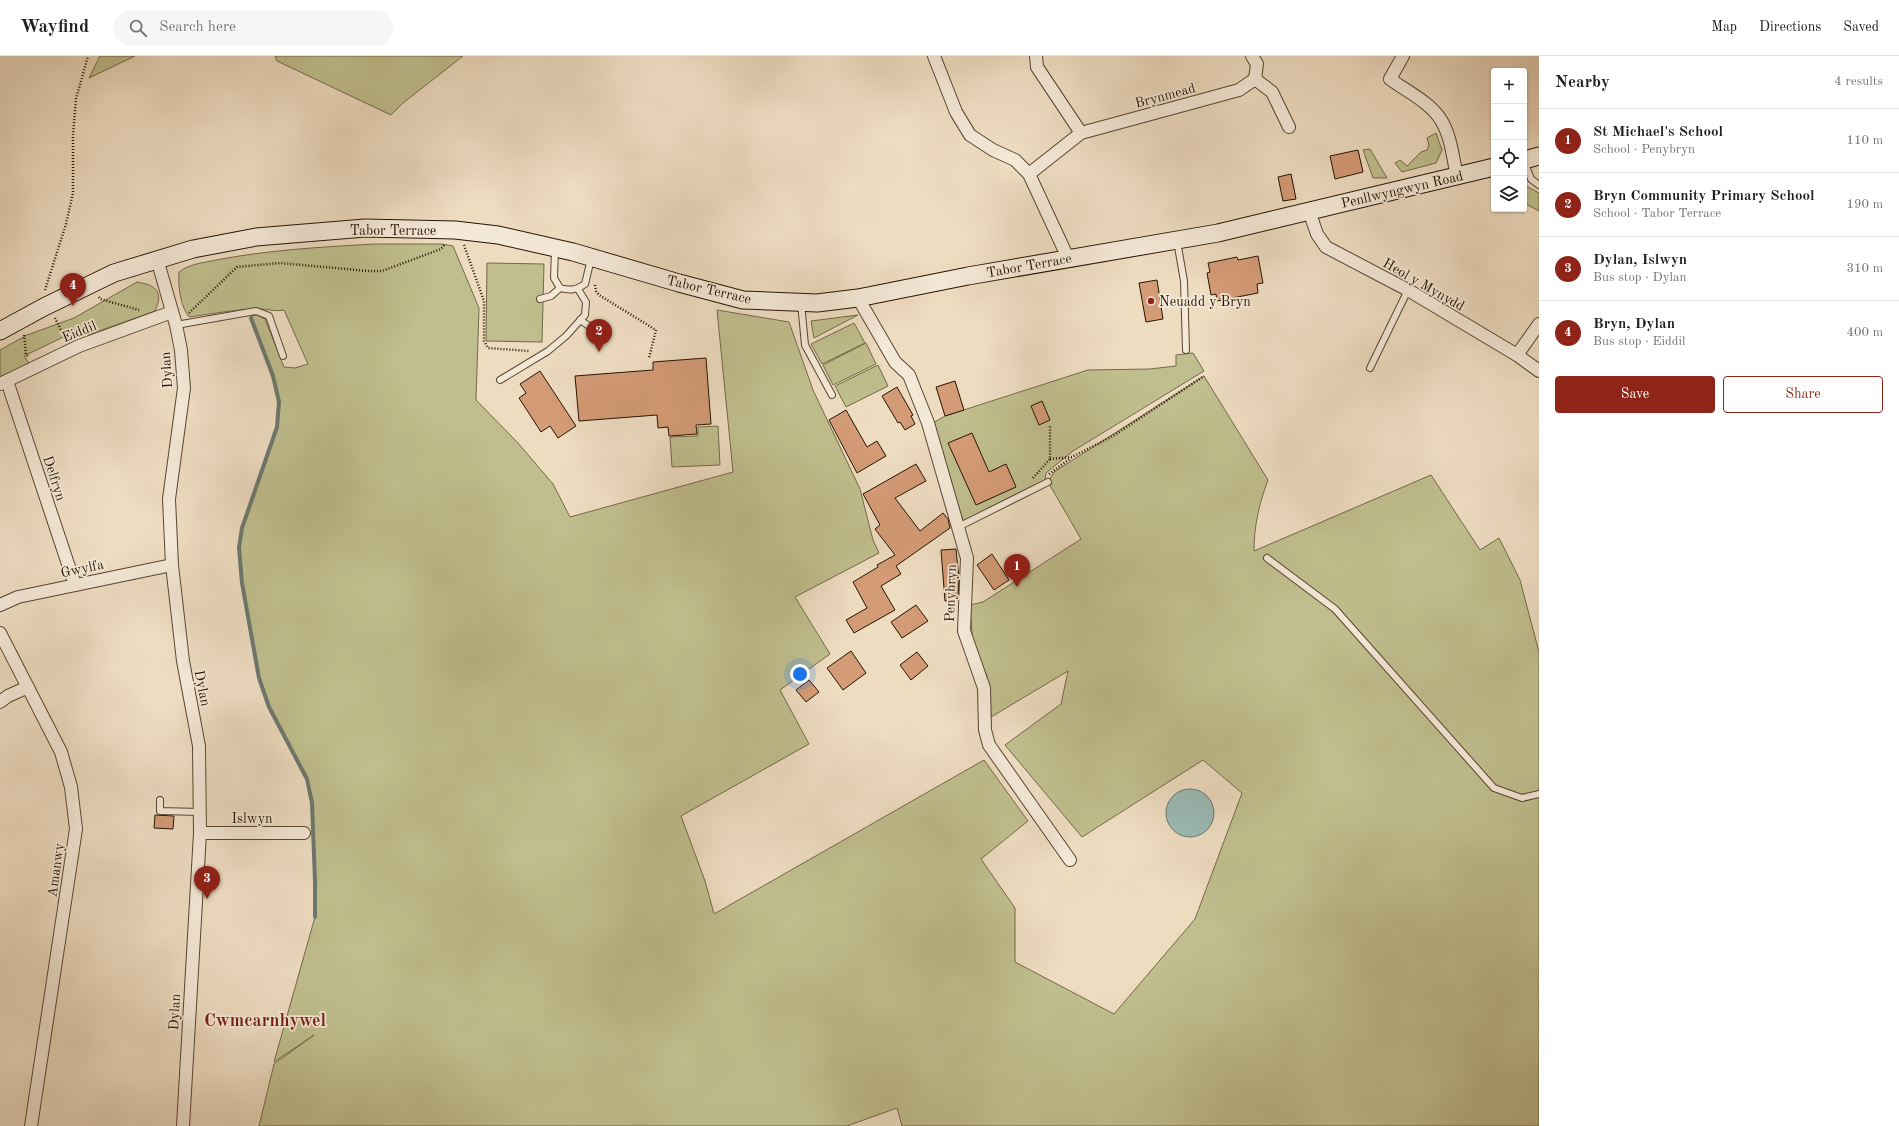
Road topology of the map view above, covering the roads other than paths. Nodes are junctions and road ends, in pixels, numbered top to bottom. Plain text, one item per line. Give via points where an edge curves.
1 (934, 56) edge
2 (1036, 56) edge
3 (1252, 56) edge
4 (1403, 56) edge
5 (1254, 79) junction
6 (1289, 126) dead end
7 (1081, 133) junction
8 (1539, 156) edge
9 (1527, 159) edge
10 (1491, 168) edge
11 (1527, 168) edge
12 (1029, 174) junction
13 (1457, 177) junction
14 (1539, 185) edge
15 (1309, 211) junction
16 (1177, 240) junction
17 (555, 247) junction
18 (591, 258) junction
19 (1068, 258) junction
20 (157, 259) junction
21 (560, 288) junction
22 (578, 289) junction
23 (1408, 290) junction
24 (858, 298) junction
25 (540, 299) dead end
26 (801, 303) junction
27 (172, 312) junction
28 (580, 320) junction
29 (1539, 324) edge
30 (176, 326) junction
31 (595, 330) dead end
32 (0, 331) edge
33 (1186, 350) dead end
34 (284, 356) dead end
35 (1517, 356) junction
36 (1370, 368) dead end
37 (1539, 371) edge
38 (500, 380) dead end
39 (3, 383) edge
40 (832, 395) dead end
41 (1048, 482) road end
42 (958, 527) junction
43 (1267, 558) dead end
44 (172, 565) junction
45 (75, 585) junction
46 (0, 605) edge
47 (0, 633) edge
48 (28, 686) junction
49 (0, 702) edge
50 (1539, 794) edge
51 (160, 800) dead end
52 (200, 812) junction
53 (200, 833) junction
54 (304, 833) dead end
55 (1070, 860) dead end
56 (31, 1126) edge
57 (183, 1126) edge

1 - 12 street via 956,112 970,135 1015,160
2 - 7 street via 1037,67
3 - 5 street via 1257,64
4 - 13 street via 1390,79 1426,104 1440,119 1448,138
5 - 6 street via 1272,92
5 - 7 street, Brynmead via 1239,90
7 - 12 street, Brynmead
8 - 9 main road
10 - 13 main road, Penllwyngwyn Road
11 - 14 lane via 1531,179
12 - 19 street
13 - 15 main road, Penllwyngwyn Road
15 - 16 main road, Tabor Terrace
15 - 23 street, Heol y Mynydd via 1317,234 1326,247
16 - 19 main road, Tabor Terrace
16 - 33 lane via 1184,281
17 - 18 main road, Tabor Terrace
17 - 20 main road, Tabor Terrace via 498,234 457,230 365,228 256,237
17 - 21 lane via 554,278
18 - 22 lane via 584,284
18 - 26 main road, Tabor Terrace via 743,300
19 - 24 main road, Tabor Terrace
20 - 27 street, Dylan
20 - 32 main road, Tabor Terrace via 114,273
21 - 22 lane
21 - 25 lane via 551,296
22 - 28 lane via 586,302 584,315
23 - 35 street, Heol y Mynydd
23 - 36 lane
24 - 26 main road, Tabor Terrace
24 - 42 street, Penybryn via 895,362 909,375 928,423
26 - 40 lane via 805,345
27 - 30 street, Dylan
27 - 39 street, Eiddil via 71,350
28 - 31 lane
28 - 38 lane via 566,336 540,356
29 - 35 street
30 - 34 lane via 256,311 269,316
30 - 44 street, Dylan via 184,388 169,499
35 - 37 street, Heol y Mynydd
39 - 45 street, Delfryn
41 - 42 lane
42 - 55 street, Penybryn via 967,558 964,631 984,688 985,730 989,745
43 - 50 lane via 1335,609 1494,788 1522,798
44 - 45 street, Gwylfa
44 - 52 street, Dylan via 183,661 199,746
45 - 46 street, Gwylfa via 18,597
47 - 48 street, Amanwy
48 - 49 street
48 - 56 street, Amanwy via 61,752 72,787 76,829
51 - 52 lane via 160,811
52 - 53 street, Dylan
53 - 54 street, Islwyn
53 - 57 street, Dylan

